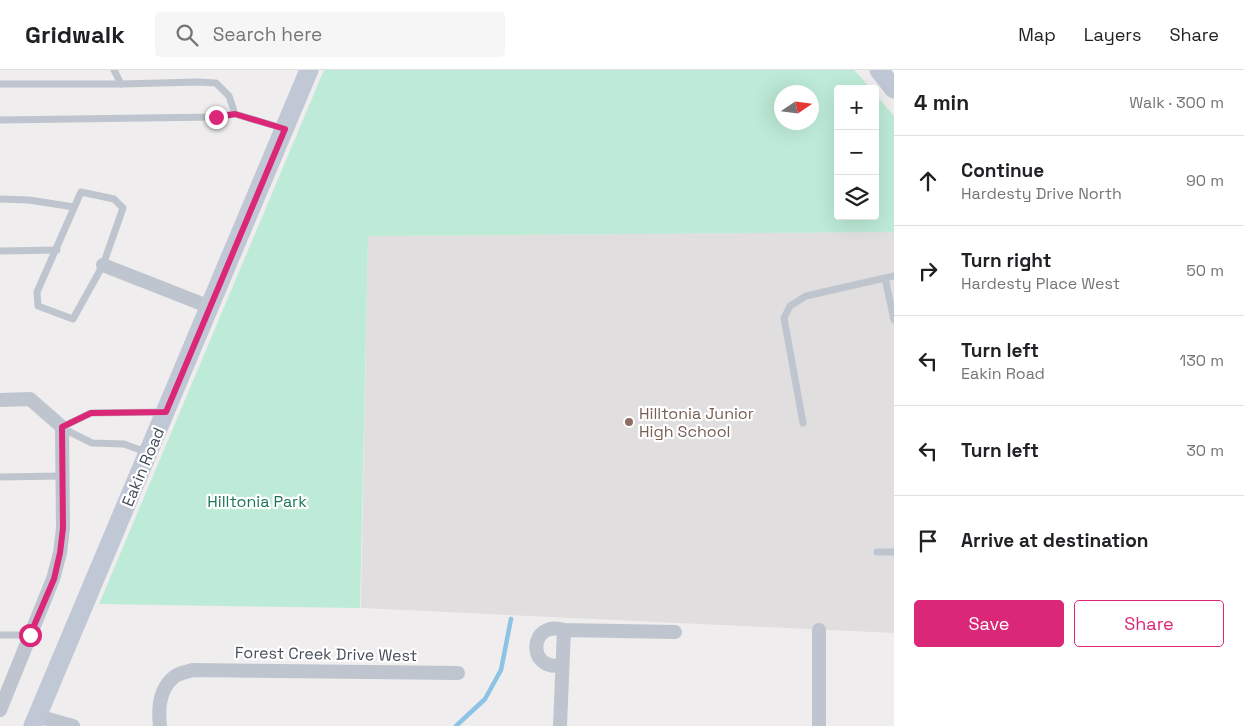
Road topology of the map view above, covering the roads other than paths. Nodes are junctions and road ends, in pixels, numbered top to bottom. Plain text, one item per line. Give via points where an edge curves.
1 (114, 70) edge
2 (309, 70) edge
3 (879, 70) edge
4 (0, 84) edge
5 (121, 84) junction
6 (894, 88) edge
7 (235, 114) junction
8 (0, 120) edge
9 (285, 129) junction
10 (0, 199) edge
11 (74, 207) junction
12 (57, 250) junction
13 (0, 251) edge
14 (103, 265) junction
15 (894, 276) edge
16 (885, 278) junction
17 (210, 307) junction
18 (894, 320) edge
19 (0, 400) edge
20 (166, 412) junction
21 (803, 423) dead end
22 (62, 427) junction
23 (149, 453) junction
24 (62, 476) junction
25 (0, 477) edge
26 (877, 552) dead end
27 (894, 552) edge
28 (564, 630) junction
29 (819, 630) dead end
30 (675, 632) dead end
31 (0, 635) edge
32 (30, 635) junction
33 (562, 664) junction
34 (458, 673) dead end
35 (0, 710) edge
36 (35, 721) edge
37 (73, 726) edge
38 (160, 726) edge
39 (560, 726) edge
40 (819, 726) edge

1 - 5 lane
2 - 9 street, Eakin Road
3 - 6 street
4 - 5 lane
5 - 7 lane via 216,83 229,96
7 - 8 lane via 216,117
7 - 9 lane
9 - 17 street, Eakin Road
10 - 11 lane
11 - 12 lane
11 - 14 lane via 80,192 114,199 123,208
12 - 13 lane
12 - 14 lane via 38,292 38,306 73,319
14 - 17 street
15 - 16 lane
16 - 18 lane
16 - 21 lane via 806,296 790,306 784,318
17 - 20 street, Eakin Road
19 - 22 street via 30,399
20 - 22 lane via 91,413
20 - 23 street, Eakin Road
22 - 23 lane via 92,443 124,444
22 - 24 street
23 - 36 street, Eakin Road
24 - 25 lane
24 - 32 street via 60,553 54,579
26 - 27 lane
28 - 30 street
28 - 33 street
28 - 33 street via 557,628 543,632 536,646 541,660 555,666
29 - 40 street
31 - 32 lane
32 - 35 street
33 - 39 street
34 - 38 street, Forest Creek Drive West via 193,670 174,677 162,693 158,711
36 - 37 street

